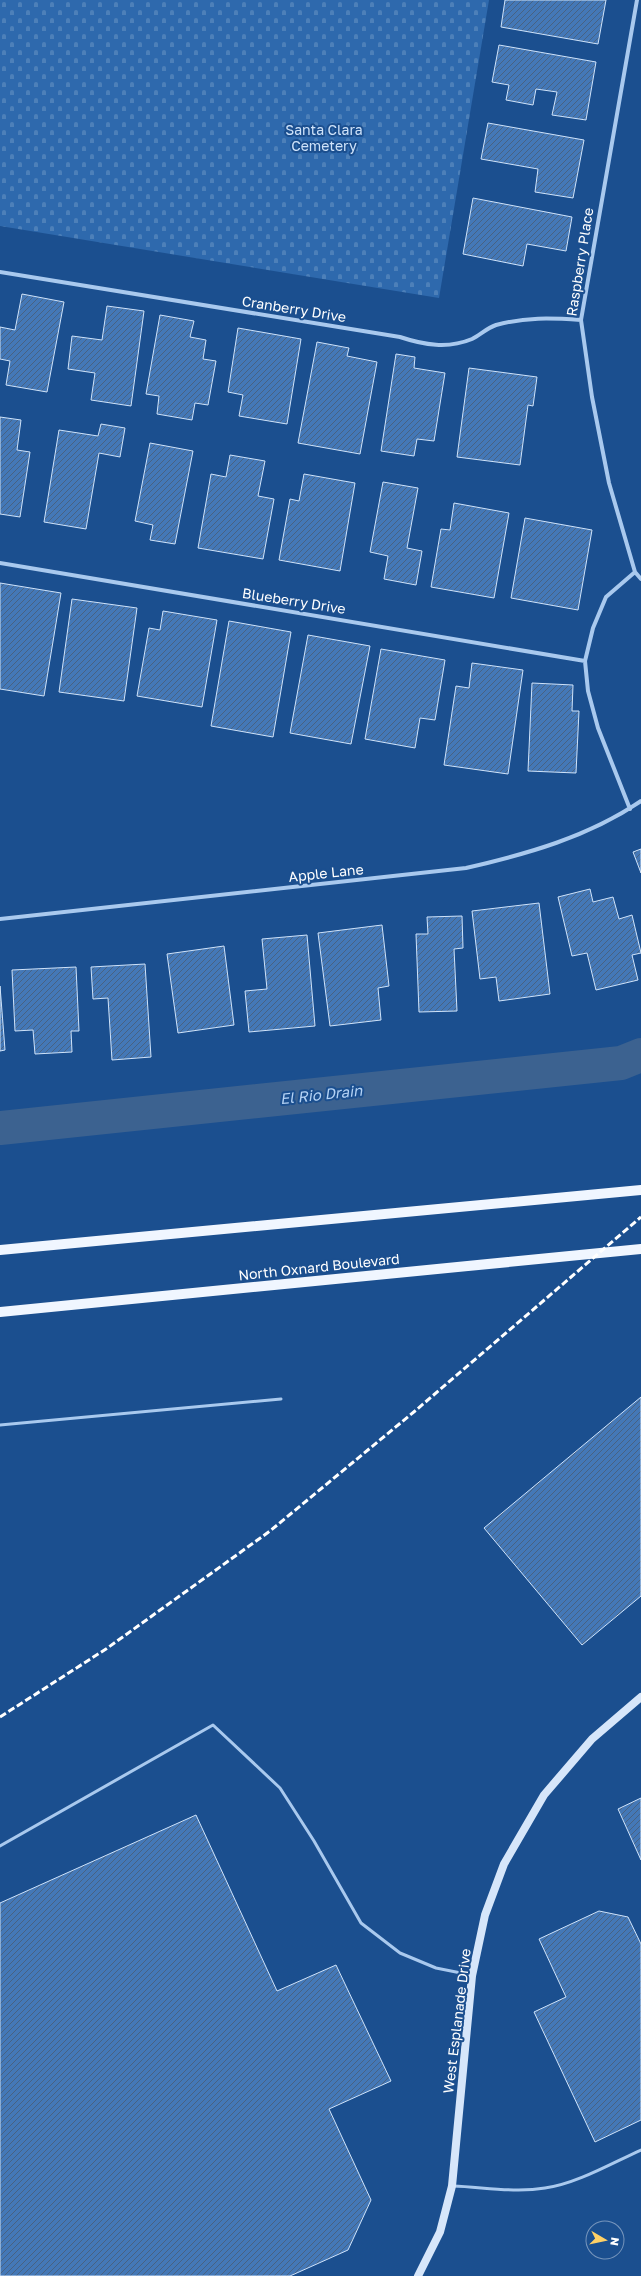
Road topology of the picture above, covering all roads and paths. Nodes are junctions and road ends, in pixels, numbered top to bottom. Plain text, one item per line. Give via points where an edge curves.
1 (637, 0) edge
2 (0, 272) edge
3 (581, 320) junction
4 (0, 563) edge
5 (635, 572) junction
6 (641, 579) edge
7 (585, 661) junction
8 (641, 801) edge
9 (630, 808) junction
10 (0, 919) edge
11 (641, 1190) edge
12 (641, 1249) edge
13 (0, 1250) edge
14 (0, 1312) edge
15 (281, 1399) dead end
16 (0, 1424) edge
17 (641, 1697) edge
18 (0, 1846) edge
19 (472, 1976) junction
20 (641, 2150) edge
21 (452, 2186) junction
22 (418, 2276) edge

1 - 3 street, Raspberry Place
2 - 3 street, Cranberry Drive via 400,337 421,344 450,345 471,339 495,326 540,317
3 - 5 street, Raspberry Place via 592,397 609,483
4 - 7 street, Blueberry Drive
5 - 6 street, Raspberry Place
5 - 7 street via 606,597 593,628
7 - 9 street via 588,691 598,728
8 - 9 street, Apple Lane
9 - 10 street, Apple Lane via 585,832 523,855 466,868
11 - 13 main road
12 - 14 main road, North Oxnard Boulevard
15 - 16 lane
17 - 19 street, West Esplanade Drive via 592,1739 544,1795 504,1864 485,1914
18 - 19 lane via 213,1725 280,1788 361,1923 400,1953 436,1968
19 - 21 street, West Esplanade Drive
20 - 21 lane via 566,2182 545,2188
21 - 22 street, West Esplanade Drive via 440,2232

